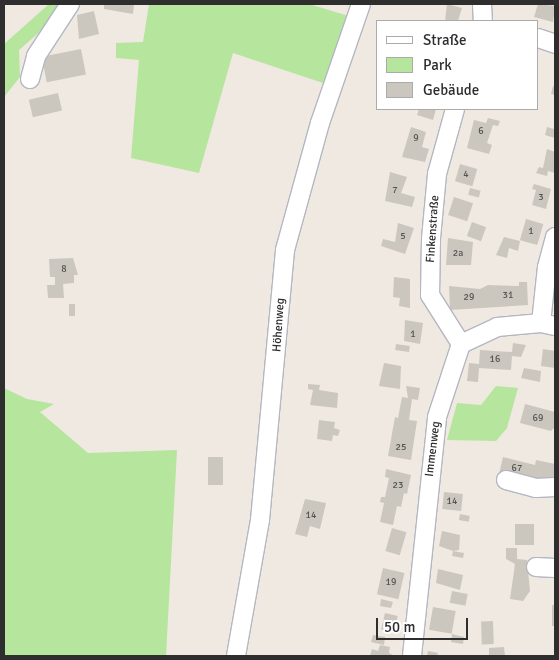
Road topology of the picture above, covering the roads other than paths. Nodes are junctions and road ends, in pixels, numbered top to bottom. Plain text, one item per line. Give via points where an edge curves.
1 (70, 4) edge
2 (361, 4) edge
3 (482, 4) edge
4 (483, 20) edge
5 (539, 38) edge
6 (555, 44) edge
7 (30, 78) dead end
8 (455, 110) edge
9 (555, 237) edge
10 (548, 325) edge
11 (460, 344) junction
12 (506, 480) dead end
13 (555, 487) edge
14 (536, 567) dead end
15 (555, 568) edge
16 (236, 656) edge
17 (412, 656) edge

1 - 7 street via 36,56
2 - 16 street, Höhenweg via 320,123 285,250 260,520
3 - 4 street
5 - 6 street
8 - 11 street, Finkenstraße via 437,174 430,295
9 - 10 street via 547,267
10 - 11 street via 497,327
11 - 17 street, Immenweg via 437,417
12 - 13 street via 536,488
14 - 15 street

